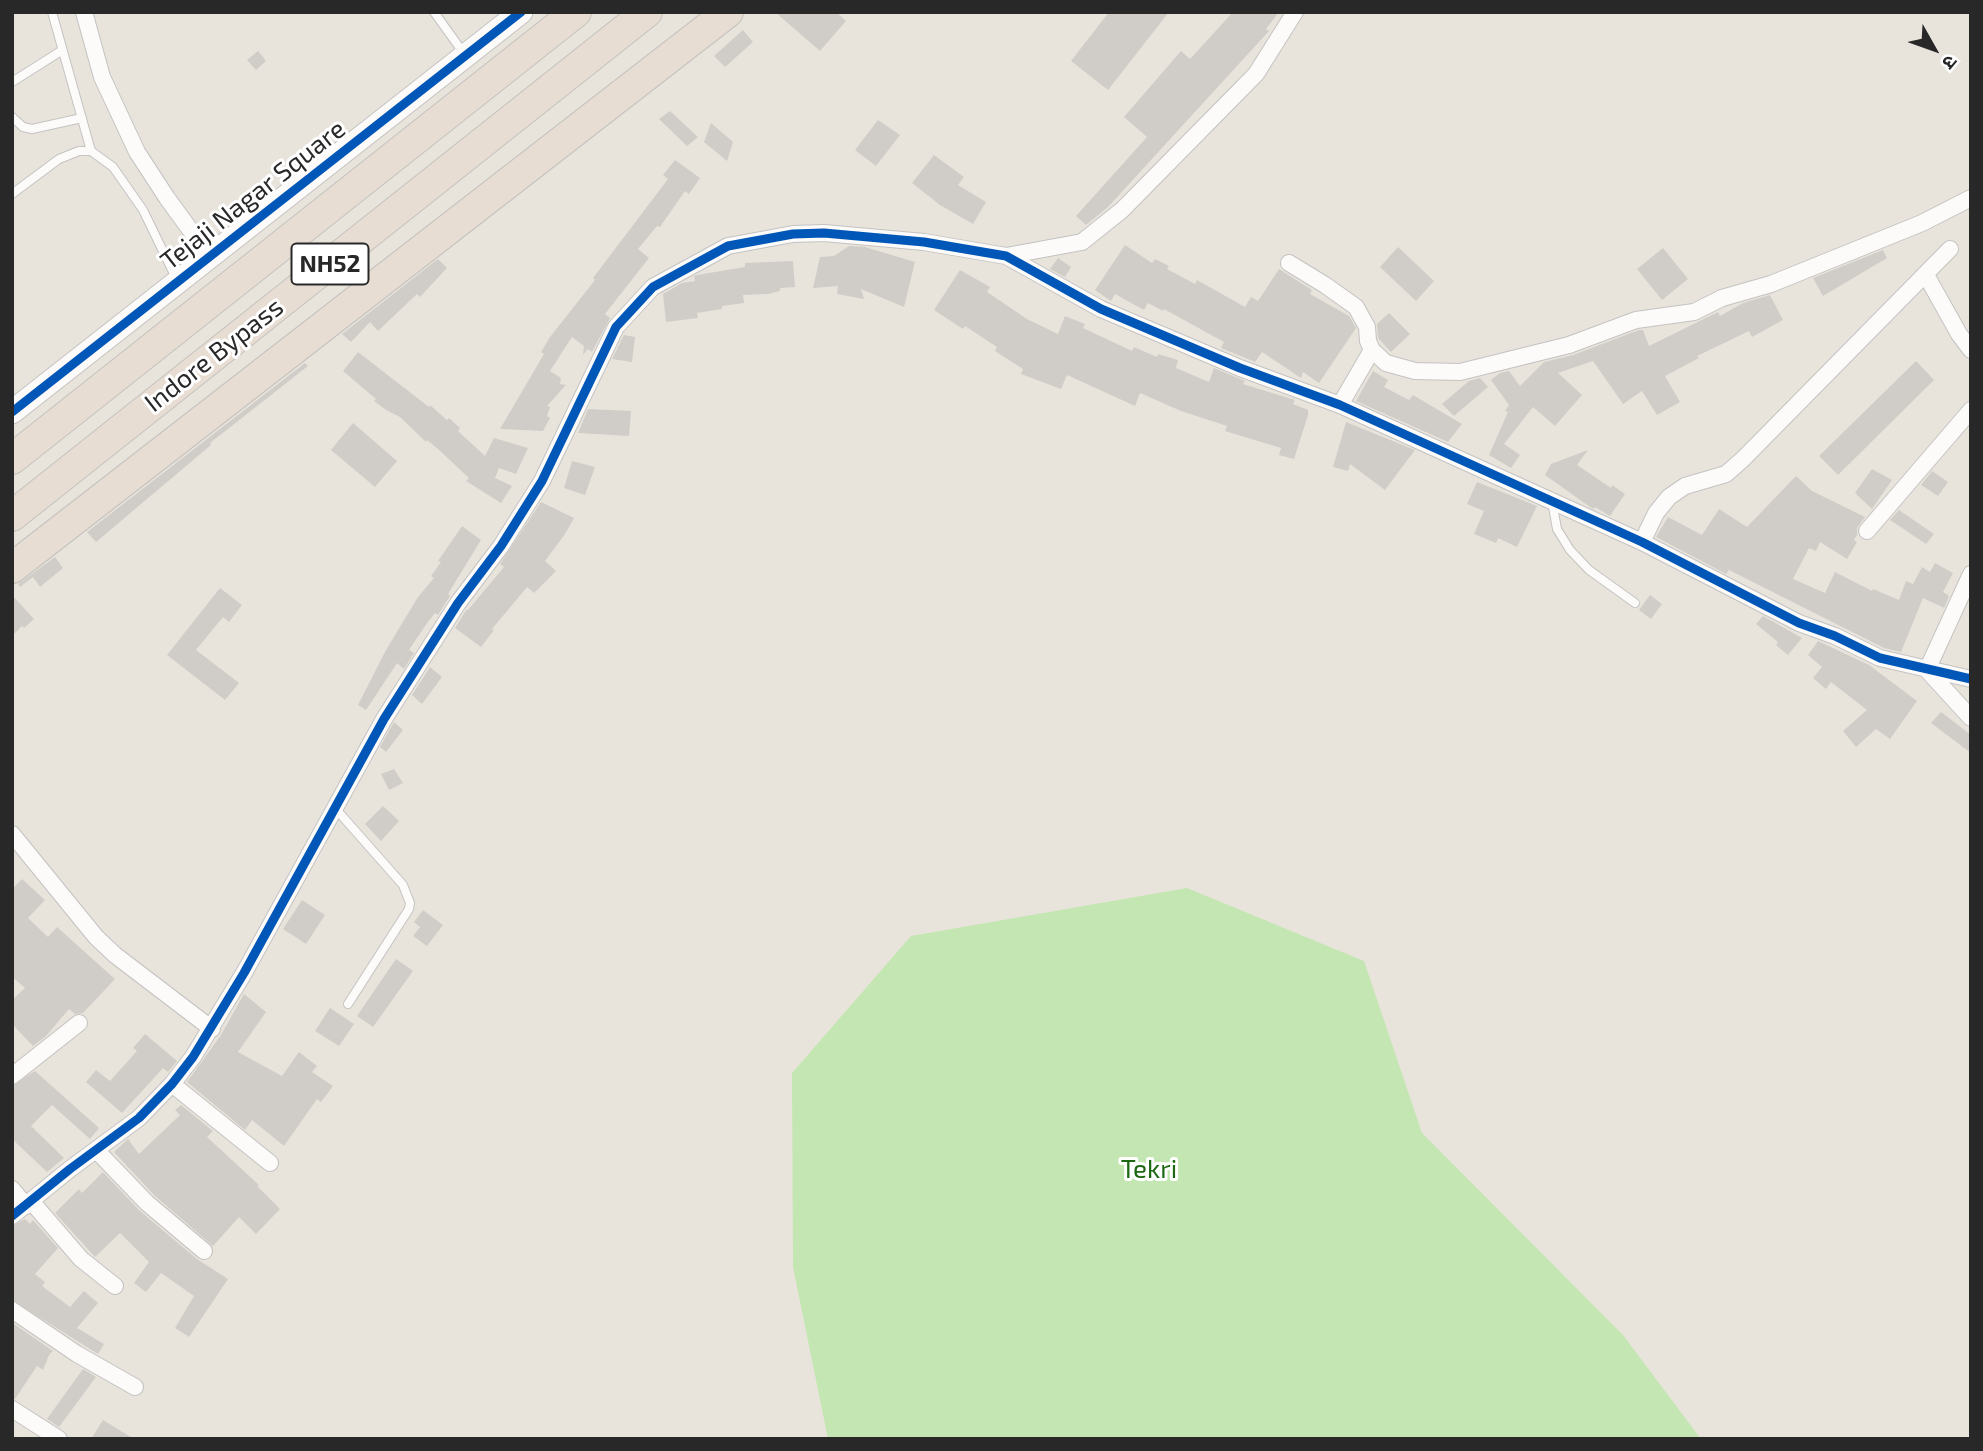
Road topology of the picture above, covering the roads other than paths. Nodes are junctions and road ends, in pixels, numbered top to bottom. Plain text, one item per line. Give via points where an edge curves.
1 (52, 12) edge
2 (84, 12) edge
3 (434, 12) edge
4 (521, 12) edge
5 (576, 12) edge
6 (648, 12) edge
7 (728, 12) edge
8 (1295, 12) edge
9 (61, 51) junction
10 (466, 57) junction
11 (12, 82) edge
12 (12, 117) edge
13 (82, 118) junction
14 (91, 151) junction
15 (12, 194) edge
16 (1971, 198) edge
17 (1950, 248) dead end
18 (1006, 256) junction
19 (210, 257) junction
20 (1289, 263) dead end
21 (1926, 275) junction
22 (177, 280) junction
23 (1372, 350) junction
24 (1971, 350) edge
25 (1340, 405) junction
26 (1971, 410) edge
27 (12, 412) edge
28 (12, 459) edge
29 (1552, 501) junction
30 (12, 516) edge
31 (1867, 531) dead end
32 (1642, 542) junction
33 (12, 568) edge
34 (1971, 574) edge
35 (1635, 603) dead end
36 (1927, 670) junction
37 (1971, 679) edge
38 (1971, 718) edge
39 (335, 808) junction
40 (12, 834) edge
41 (348, 1004) dead end
42 (79, 1023) dead end
43 (212, 1028) junction
44 (12, 1076) edge
45 (172, 1084) junction
46 (96, 1150) junction
47 (270, 1163) dead end
48 (12, 1189) edge
49 (28, 1203) junction
50 (12, 1216) edge
51 (204, 1251) dead end
52 (115, 1286) dead end
53 (12, 1310) edge
54 (135, 1387) dead end
55 (12, 1409) edge
56 (59, 1439) edge

1 - 9 lane
2 - 19 street via 102,77 137,152
3 - 10 lane
4 - 10 street, Tejaji Nagar Square
5 - 28 highway, Indore Bypass / NH52
6 - 30 highway, Indore Bypass / NH52
7 - 33 highway
8 - 18 street via 1256,74 1122,211 1082,242
9 - 11 lane
9 - 13 lane
10 - 19 street, Tejaji Nagar Square
12 - 13 lane via 32,129
13 - 14 lane
14 - 15 lane via 59,159
14 - 22 lane via 113,167 143,210
16 - 23 street via 1922,223 1694,312 1636,320 1507,362 1460,372 1415,371 1386,363
17 - 21 street
18 - 25 street via 1101,309
18 - 39 street via 924,242 793,234 728,246 653,287 616,327 542,481 384,719
19 - 22 street, Tejaji Nagar Square
20 - 23 street via 1356,307
21 - 24 street
21 - 32 street via 1726,474 1685,486 1669,497
22 - 27 street, Tejaji Nagar Square
23 - 25 street
25 - 29 street
26 - 31 street
29 - 32 street
29 - 35 lane via 1557,529 1570,550 1588,570
32 - 36 street via 1799,623 1880,658
34 - 36 street
36 - 37 street
36 - 38 street
39 - 41 lane via 403,886 410,903
39 - 43 street
40 - 43 street via 96,937
42 - 44 street
43 - 45 street
45 - 46 street via 139,1118
45 - 47 street
46 - 49 street
46 - 51 street via 147,1203
48 - 49 street
49 - 50 street
49 - 52 street
53 - 54 street
55 - 56 street

